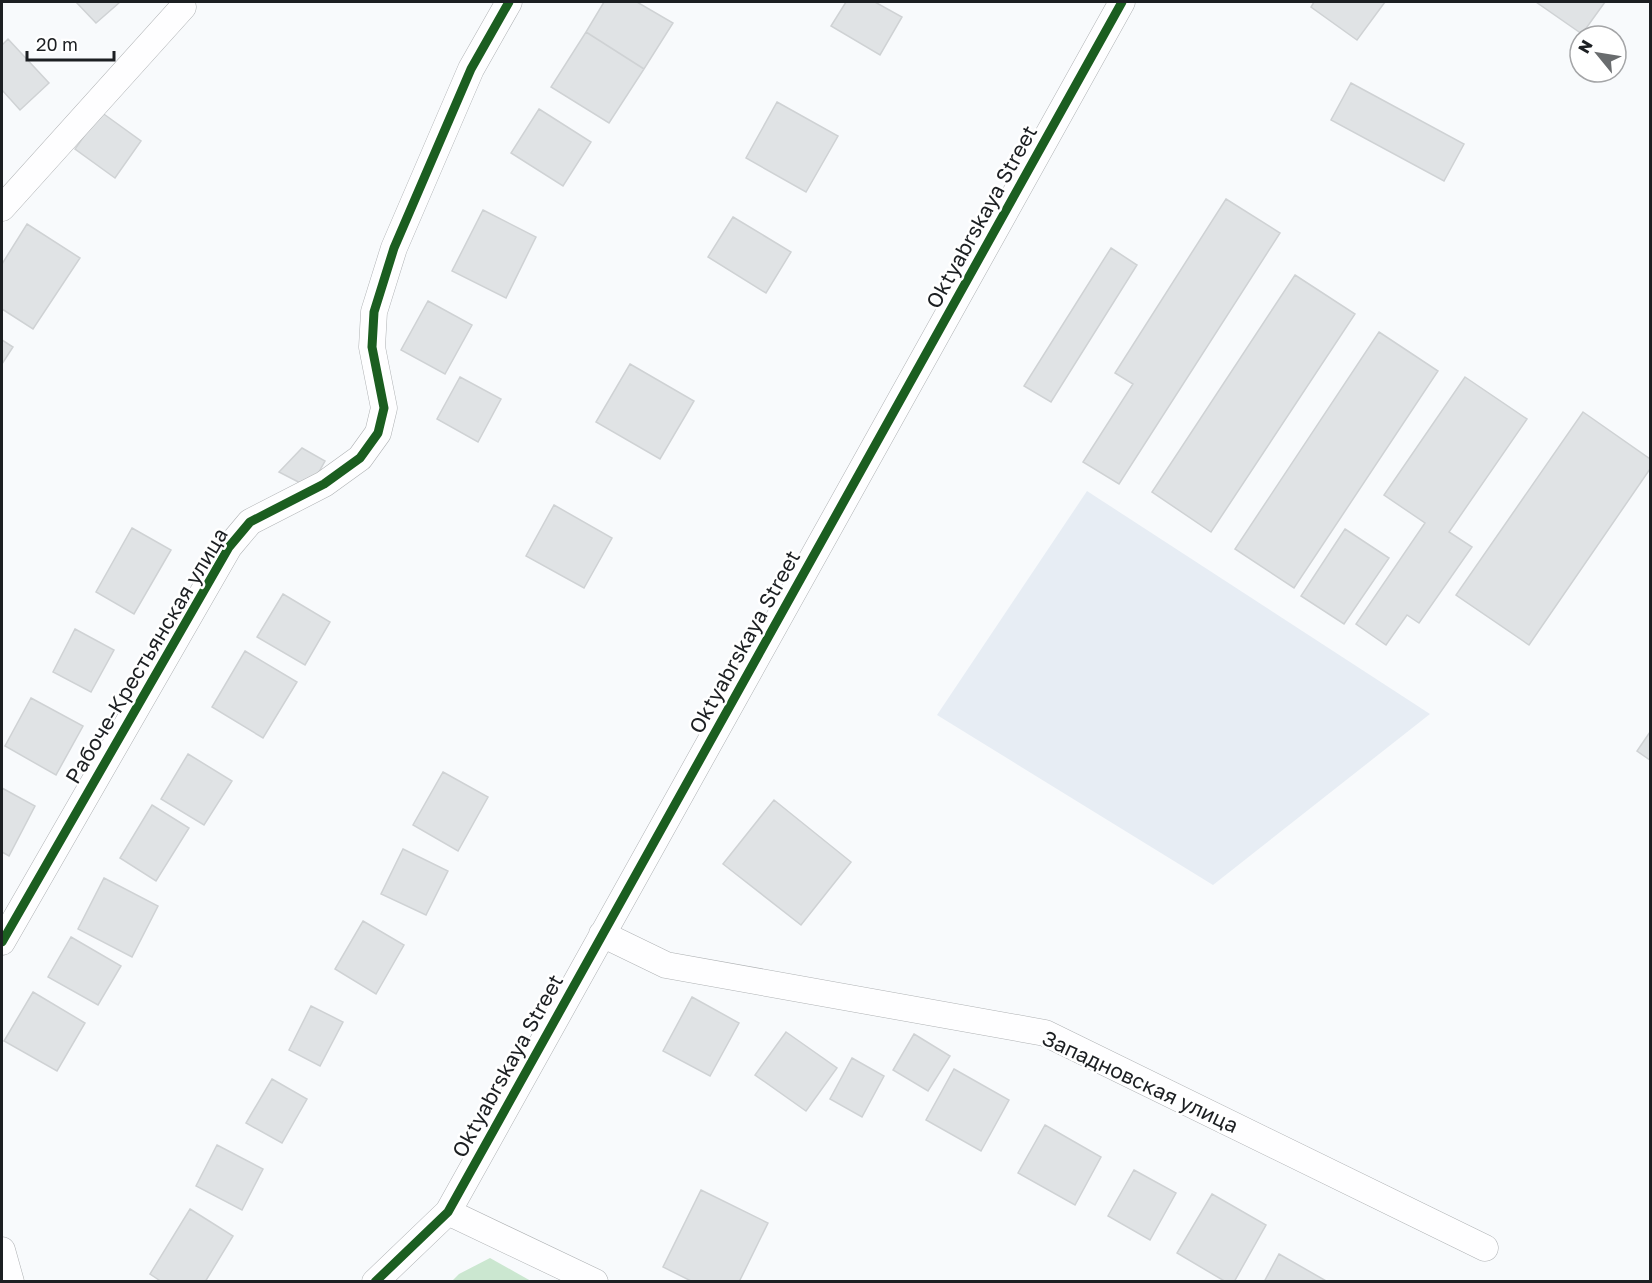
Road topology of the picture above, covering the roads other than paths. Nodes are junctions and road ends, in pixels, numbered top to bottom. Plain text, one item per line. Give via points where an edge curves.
1 (509, 2) edge
2 (1122, 2) edge
3 (183, 7) dead end
4 (2, 208) edge
5 (602, 934) junction
6 (2, 942) edge
7 (448, 1212) junction
8 (1485, 1248) dead end
9 (2, 1250) edge
10 (11, 1281) edge
11 (375, 1281) edge
12 (595, 1281) edge

1 - 6 street, Рабоче-Крестьянская улица via 471,69 394,248 374,312 372,347 384,408 378,433 360,458 324,484 250,522 229,547
2 - 5 street, Oktyabrskaya Street
3 - 4 street
5 - 7 street, Oktyabrskaya Street
5 - 8 street, Западновская улица via 666,965 1045,1033
7 - 11 street, Oktyabrskaya Street
7 - 12 street
9 - 10 street

